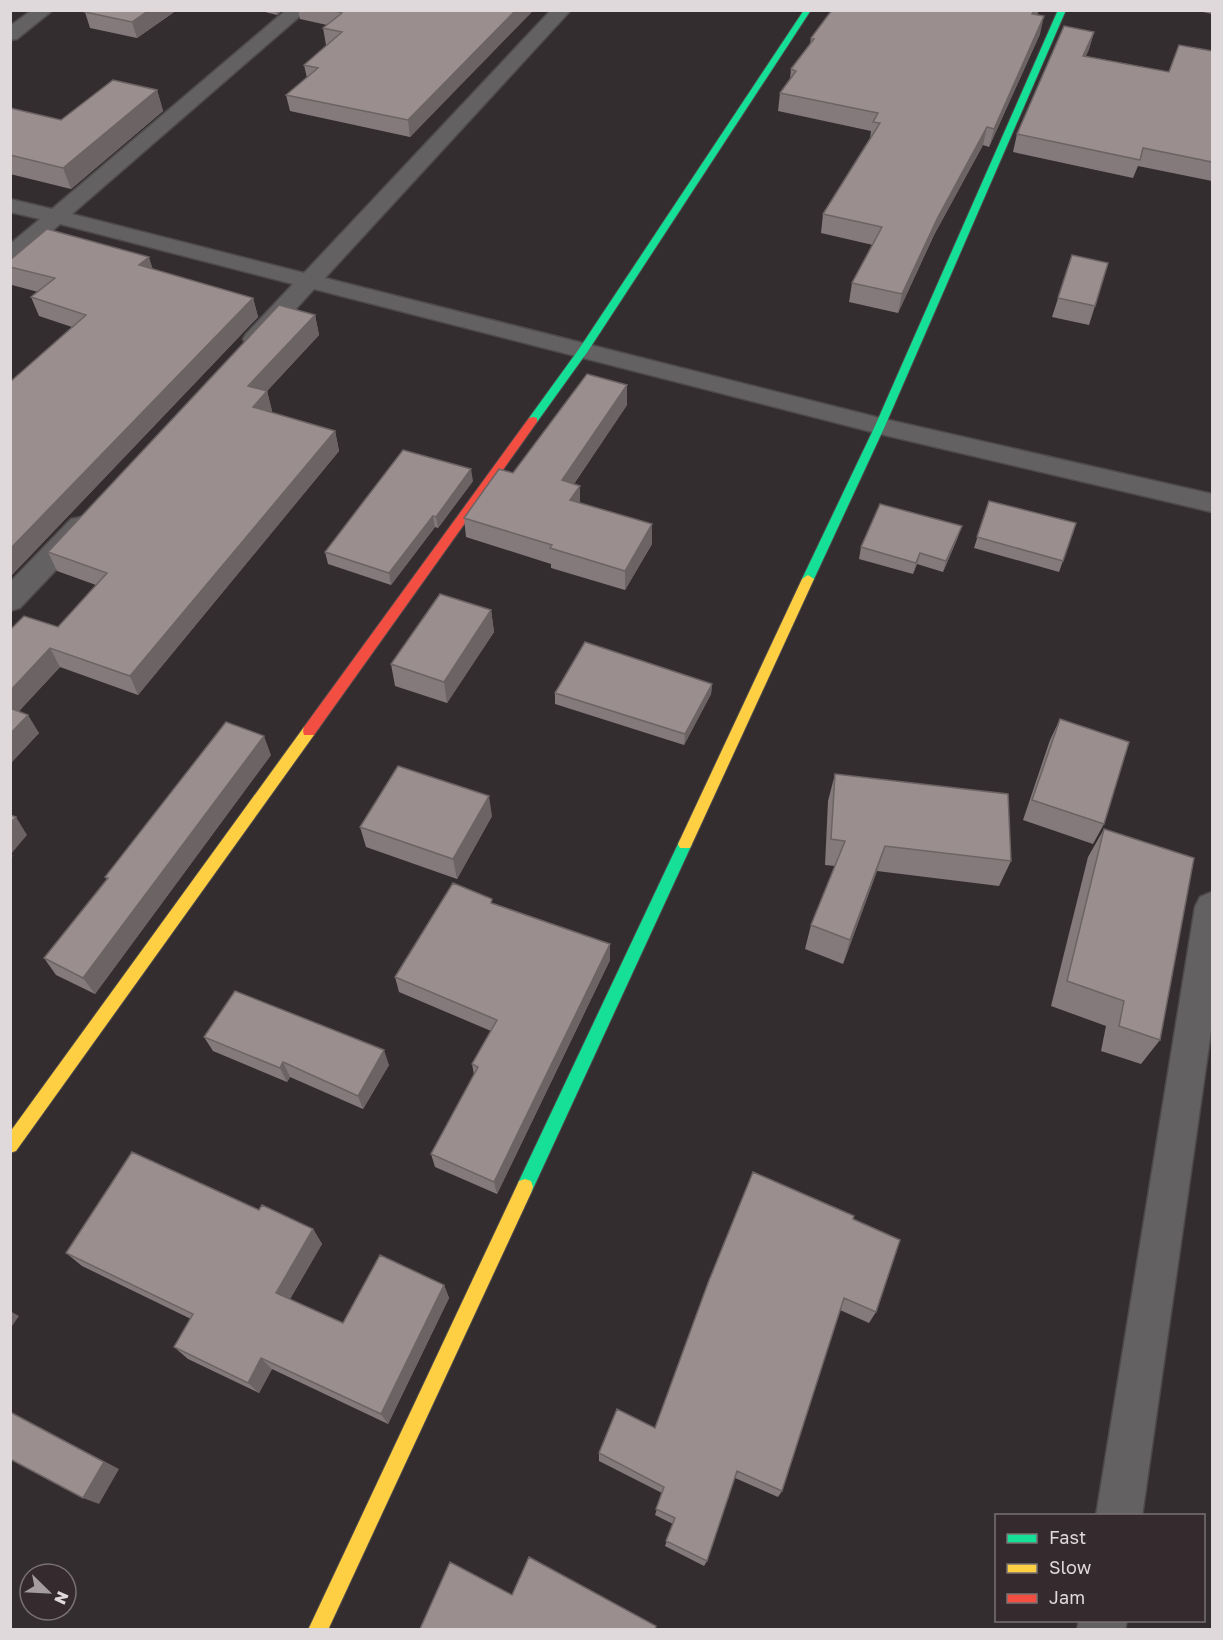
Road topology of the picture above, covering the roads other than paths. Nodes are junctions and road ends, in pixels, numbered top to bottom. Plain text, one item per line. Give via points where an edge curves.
1 (44, 10) edge
2 (298, 10) edge
3 (562, 10) edge
4 (808, 10) edge
5 (1062, 10) edge
6 (10, 35) edge
7 (10, 205) edge
8 (56, 217) junction
9 (10, 256) edge
10 (309, 281) junction
11 (583, 351) junction
12 (236, 359) edge
13 (880, 426) junction
14 (1212, 503) edge
15 (99, 506) edge
16 (10, 601) edge
17 (1212, 907) edge
18 (10, 1146) edge
19 (1119, 1514) edge
20 (318, 1629) edge

1 - 6 street
2 - 8 street
3 - 10 street
4 - 11 street
5 - 13 street
7 - 8 street
8 - 9 street
8 - 10 street
10 - 11 street
10 - 12 street
11 - 13 street
11 - 18 street
13 - 14 street
13 - 20 street
15 - 16 street
17 - 19 street

